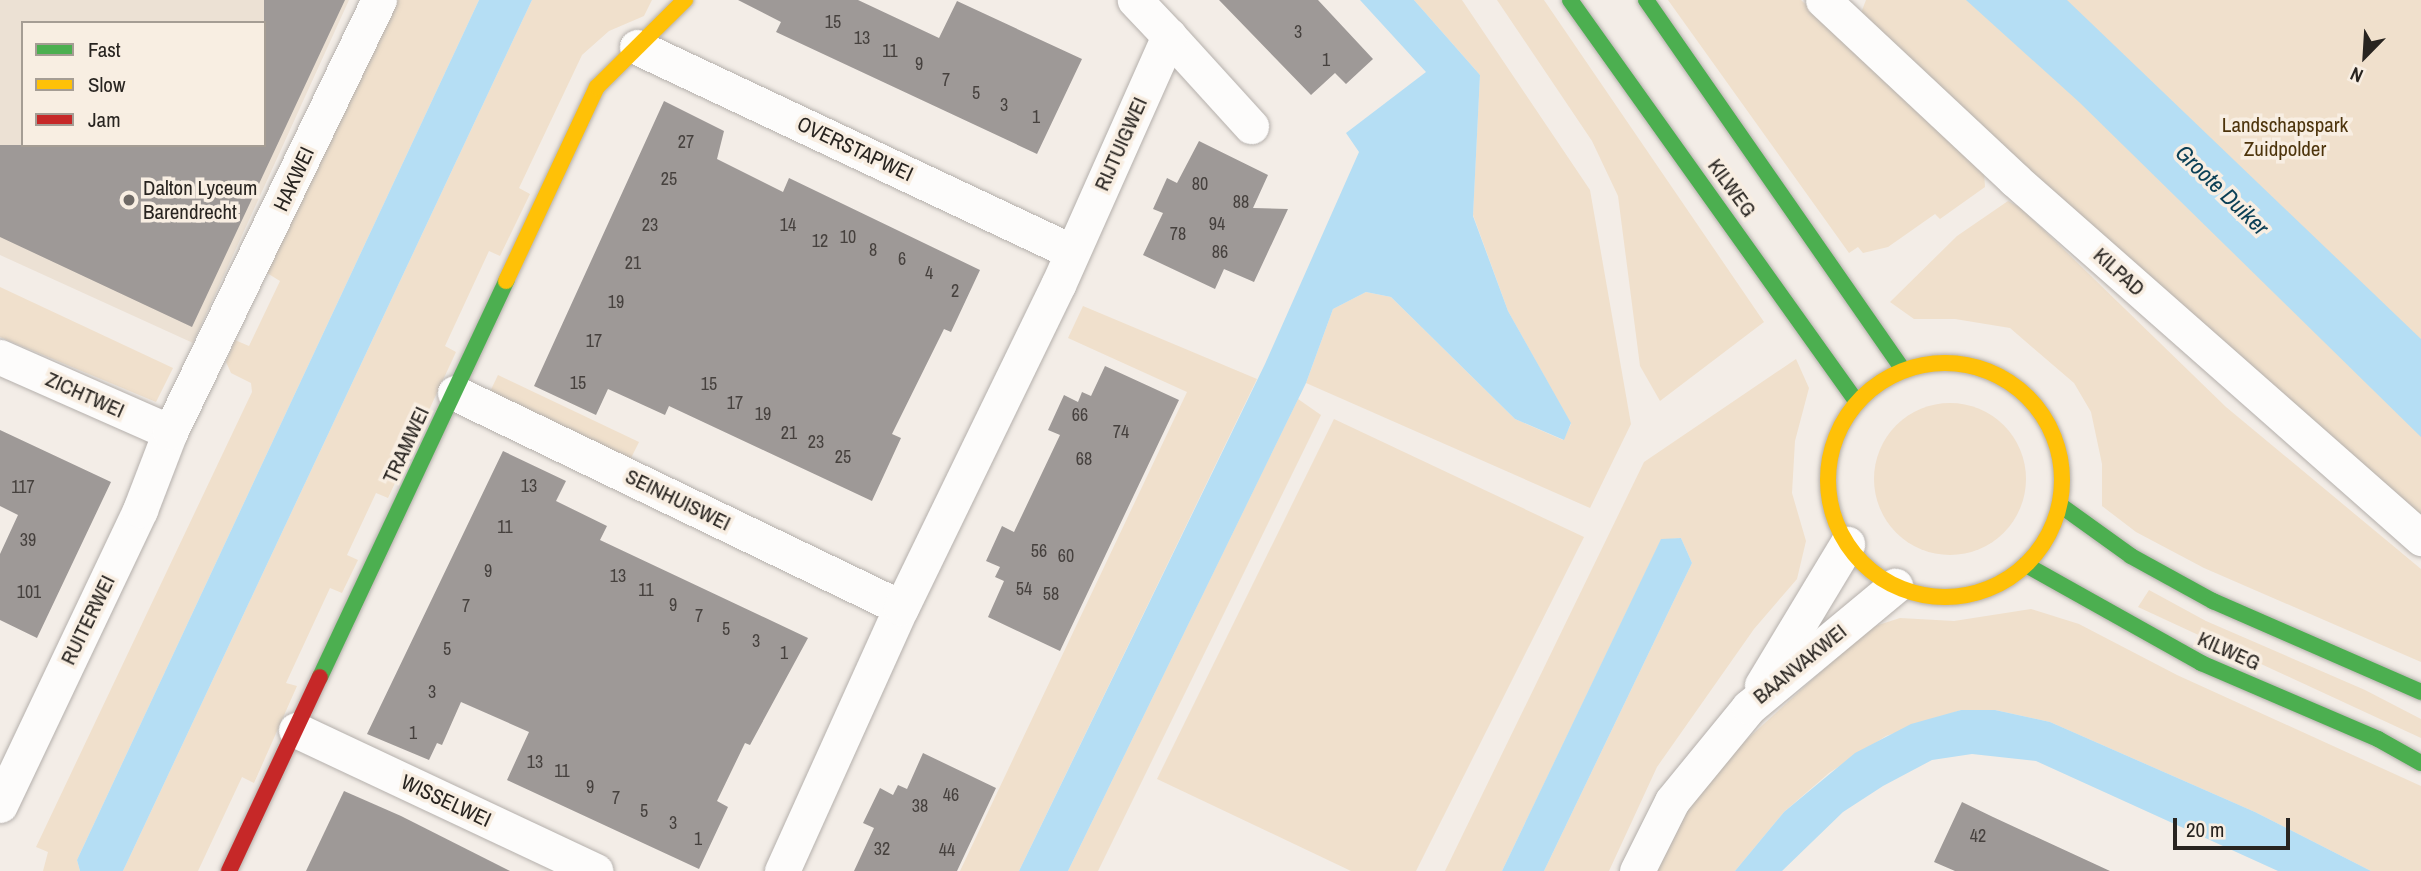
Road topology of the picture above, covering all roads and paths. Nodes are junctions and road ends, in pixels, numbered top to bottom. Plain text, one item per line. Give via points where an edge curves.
1 (379, 0) edge
2 (685, 0) edge
3 (1135, 0) edge
4 (1570, 0) edge
5 (1646, 0) edge
6 (1823, 0) edge
7 (1169, 36) junction
8 (637, 47) junction
9 (1251, 126) dead end
10 (1073, 252) junction
11 (0, 357) edge
12 (1903, 370) junction
13 (455, 393) junction
14 (1857, 402) junction
15 (170, 432) junction
16 (2060, 506) junction
17 (2421, 538) edge
18 (1847, 544) junction
19 (2026, 565) junction
20 (1895, 586) junction
21 (901, 608) junction
22 (2421, 692) edge
23 (1749, 707) junction
24 (296, 730) junction
25 (2421, 763) edge
26 (0, 805) edge
27 (229, 871) edge
28 (596, 871) edge
29 (782, 871) edge
30 (1637, 871) edge

1 - 15 street, HAKWEI
2 - 8 main road
3 - 7 street
4 - 14 main road, KILWEG
5 - 12 main road, KILWEG
6 - 17 street, KILPAD via 2014,179
7 - 9 street
7 - 10 street, RIJTUIGWEI
8 - 10 street, OVERSTAPWEI
8 - 13 main road, TRAMWEI via 597,87
10 - 21 street
11 - 15 street, ZICHTWEI
12 - 14 main road
12 - 16 main road via 1953,363 1990,372 2022,391 2052,431 2063,480
13 - 21 street, SEINHUISWEI
13 - 24 main road, TRAMWEI
14 - 18 main road via 1837,435 1828,472 1832,509
15 - 26 street, RUITERWEI via 140,510
16 - 19 main road via 2047,538
16 - 22 main road, KILWEG via 2131,556 2213,601
18 - 20 main road via 1876,575
18 - 23 street, BAANVAKWEI
19 - 20 main road via 1974,594 1934,596
19 - 25 main road, KILWEG via 2201,663 2378,739
20 - 23 street, BAANVAKWEI
21 - 29 street
23 - 30 street via 1672,801
24 - 27 main road, TRAMWEI
24 - 28 street, WISSELWEI

